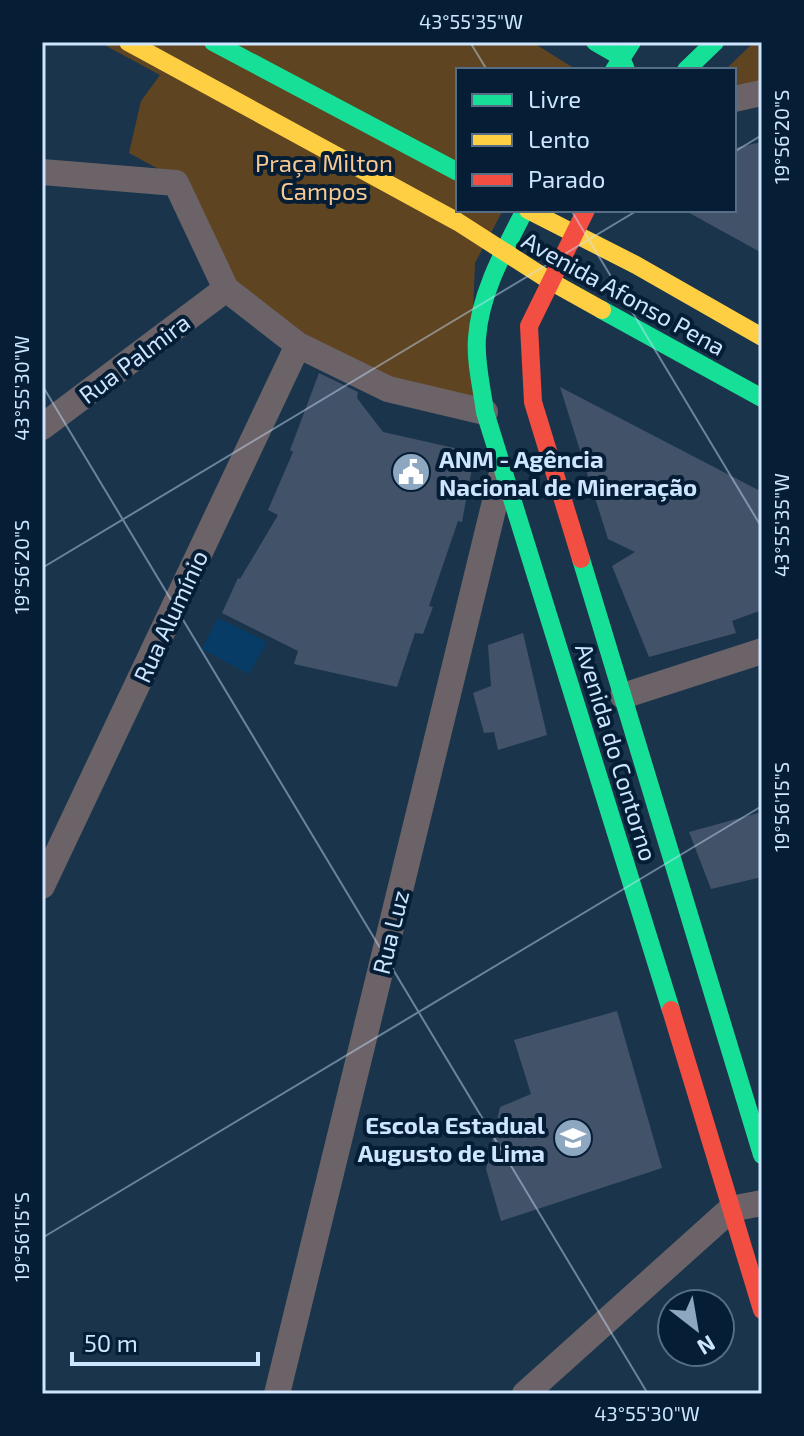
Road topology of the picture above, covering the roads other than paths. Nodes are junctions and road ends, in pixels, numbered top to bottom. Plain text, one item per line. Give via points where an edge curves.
1 (128, 42) edge
2 (213, 42) edge
3 (595, 42) edge
4 (715, 42) edge
5 (623, 60) edge
6 (688, 68) edge
7 (762, 93) edge
8 (736, 99) edge
9 (456, 171) edge
10 (42, 172) edge
11 (526, 212) edge
12 (531, 212) edge
13 (585, 212) edge
14 (574, 232) junction
15 (503, 253) junction
16 (550, 281) junction
17 (226, 289) junction
18 (762, 337) edge
19 (298, 345) junction
20 (762, 398) edge
21 (485, 412) junction
22 (42, 427) edge
23 (503, 470) junction
24 (762, 651) edge
25 (623, 696) junction
26 (42, 886) edge
27 (762, 1155) edge
28 (762, 1203) edge
29 (731, 1209) junction
30 (762, 1310) edge
31 (277, 1394) edge
32 (525, 1394) edge

1 - 15 main road, Avenida Afonso Pena via 458,222
2 - 9 main road
3 - 5 main road
4 - 6 main road
7 - 8 street
10 - 17 street via 176,183
11 - 15 main road, Avenida do Contorno
12 - 14 main road, Avenida Afonso Pena
13 - 14 main road, Avenida do Contorno
14 - 16 main road, Avenida do Contorno
14 - 18 main road, Avenida Afonso Pena
15 - 16 main road, Avenida Afonso Pena
15 - 21 main road, Avenida do Contorno via 477,337
16 - 20 main road, Avenida Afonso Pena
16 - 25 main road, Avenida do Contorno via 529,326 533,402
17 - 19 street
17 - 22 street, Rua Palmira
19 - 21 street via 388,389
19 - 26 street, Rua Alumínio
21 - 23 main road, Avenida do Contorno
23 - 29 main road, Avenida do Contorno
23 - 31 street, Rua Luz
24 - 25 street
25 - 27 main road, Avenida do Contorno
28 - 29 street
29 - 30 main road, Avenida do Contorno
29 - 32 street

